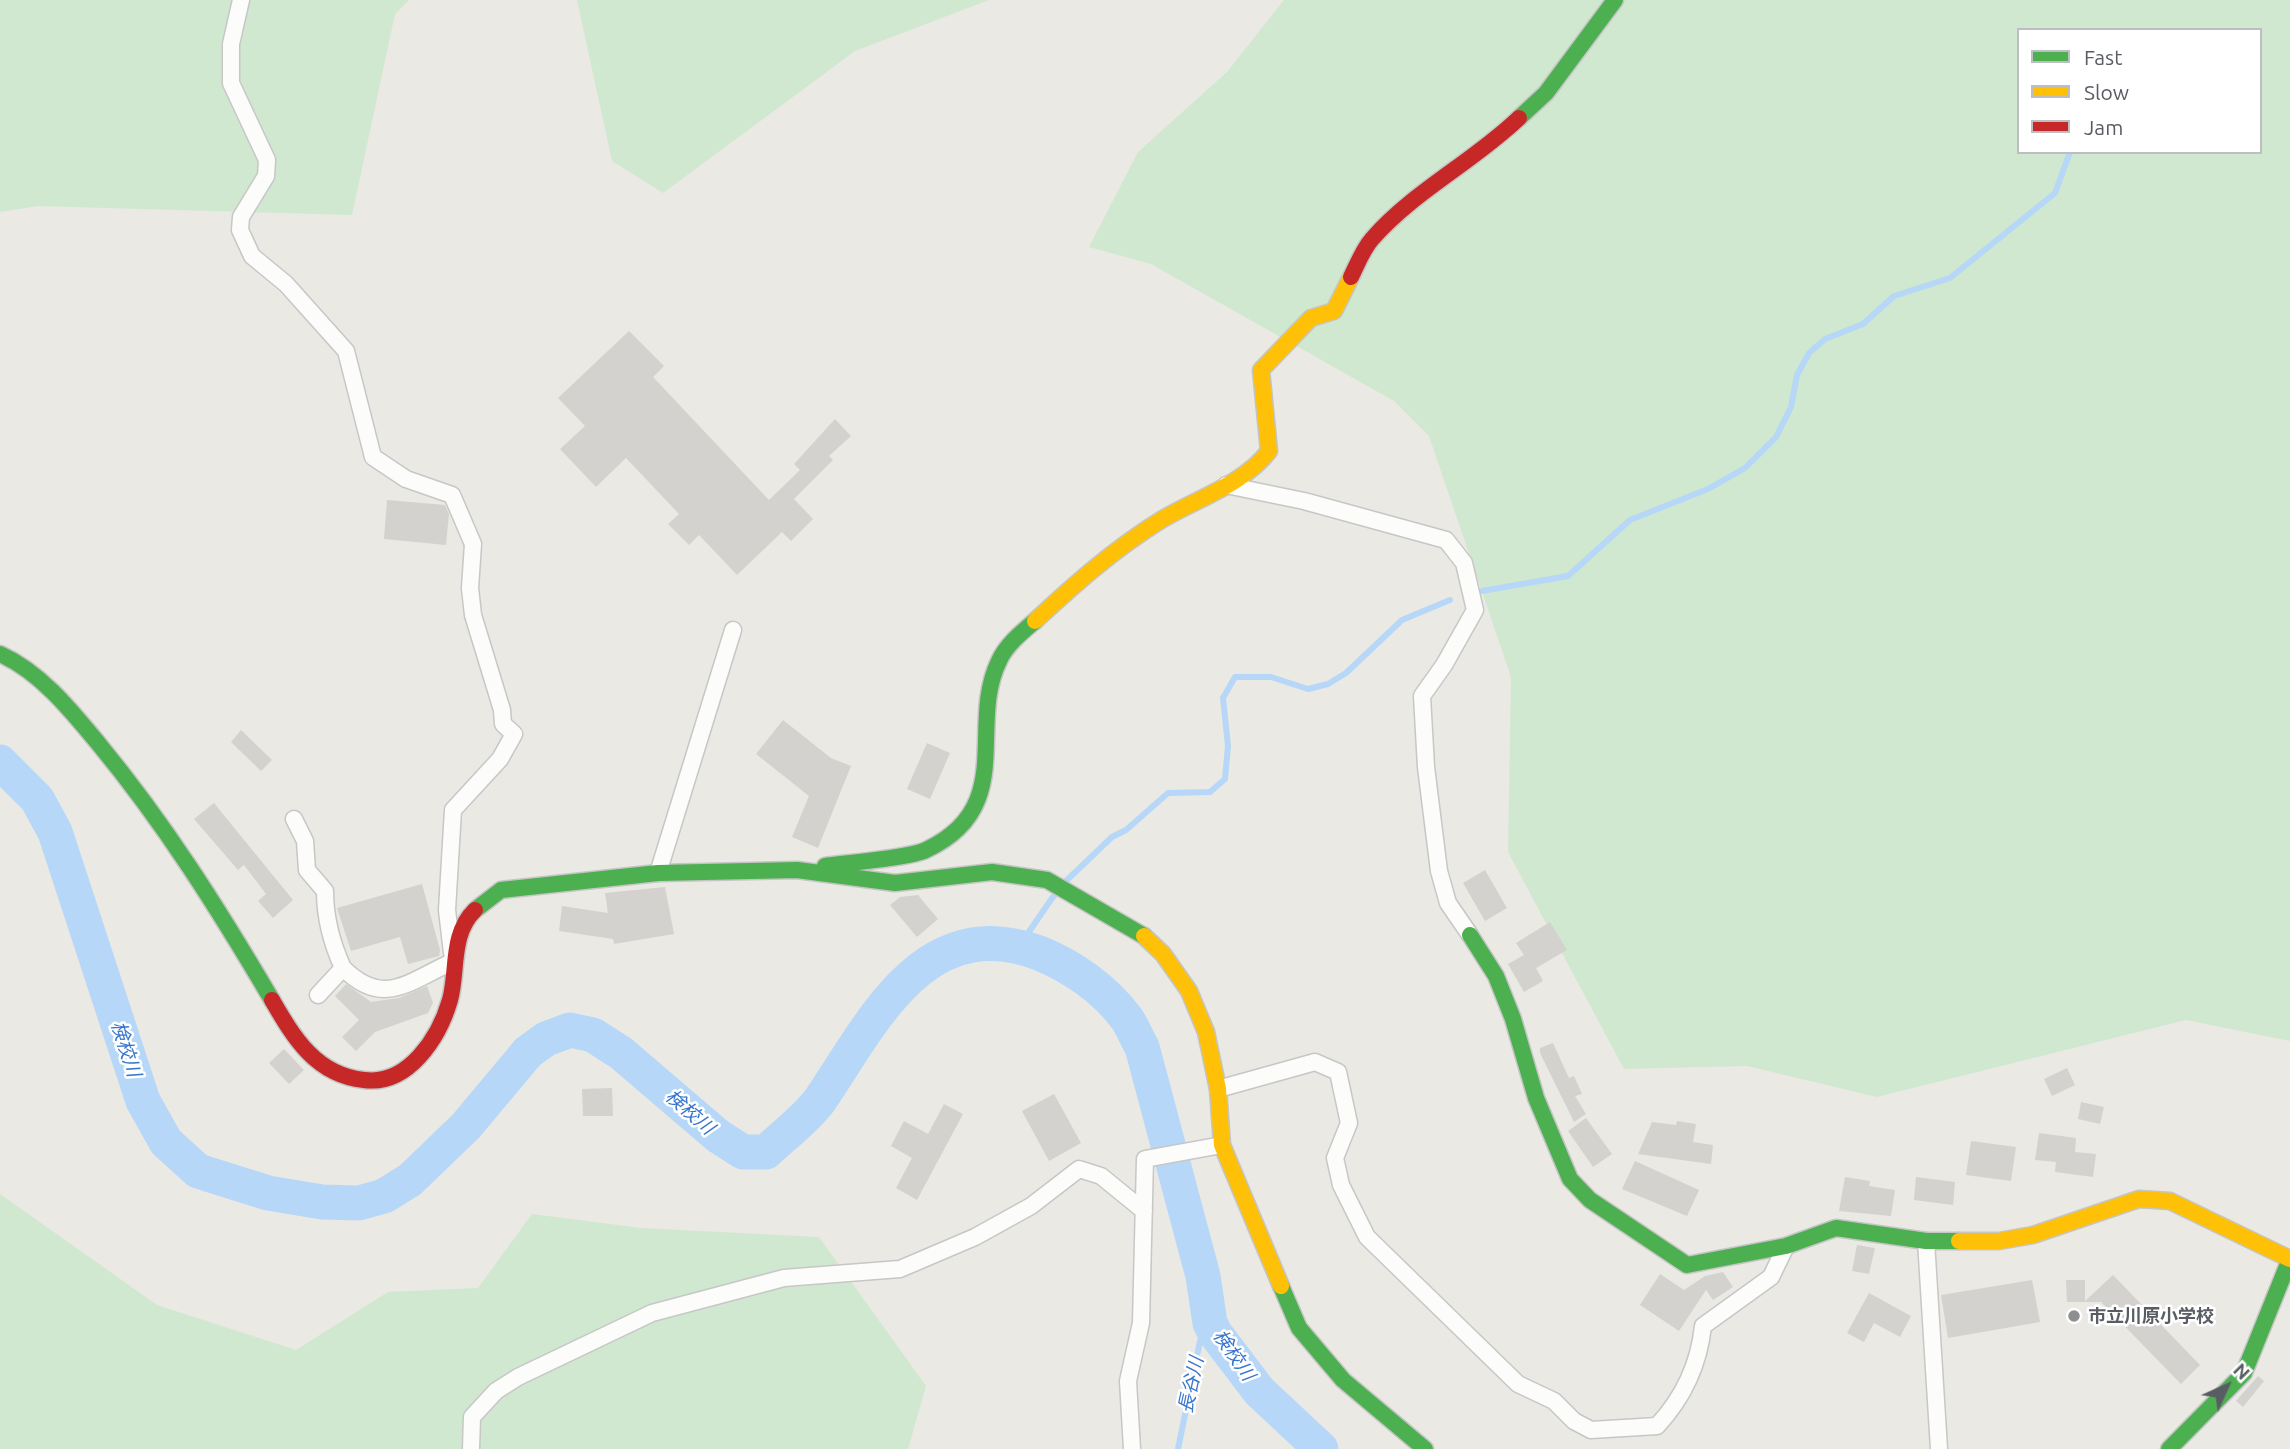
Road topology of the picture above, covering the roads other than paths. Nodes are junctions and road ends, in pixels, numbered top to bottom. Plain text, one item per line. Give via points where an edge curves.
1 (241, 0) edge
2 (1615, 0) edge
3 (1226, 485) junction
4 (733, 630) dead end
5 (0, 654) edge
6 (294, 819) dead end
7 (797, 870) junction
8 (657, 873) junction
9 (452, 959) junction
10 (343, 968) junction
11 (318, 995) dead end
12 (1218, 1089) junction
13 (1222, 1145) junction
14 (1144, 1211) junction
15 (1926, 1241) junction
16 (1786, 1246) junction
17 (2290, 1259) edge
18 (471, 1449) edge
19 (1132, 1449) edge
20 (1425, 1449) edge
21 (1939, 1449) edge
22 (2169, 1449) edge

1 - 9 street via 232,44 231,83 267,160 266,177 241,217 244,242 252,256 286,284 346,351 373,457 406,479 452,495 473,544 473,615 503,724 514,734 500,759 453,810 447,910
2 - 3 street via 1546,93 1495,141 1397,213 1370,240 1334,311 1311,318 1261,370 1269,451 1257,467
3 - 7 street via 1102,559 1016,638 999,660 990,689 984,786 961,825 925,851
3 - 16 street via 1446,540 1464,564 1475,610 1422,696 1439,871 1448,903 1500,987 1536,1098 1570,1179 1590,1199 1686,1265
4 - 8 street
5 - 9 street via 33,672 170,836 296,1041 320,1065 351,1079 377,1082 416,1060 431,1042 450,999
6 - 10 street via 305,841 307,870 325,891 334,948
7 - 8 street
7 - 12 street via 895,883 992,872 1047,880 1062,887 1137,930 1163,954 1189,991 1206,1032
8 - 9 street via 500,890 472,912
9 - 10 street via 391,989 372,990
10 - 11 street
12 - 13 street
12 - 16 street via 1315,1062 1338,1072 1349,1123 1335,1158 1341,1185 1367,1237 1518,1384 1554,1401 1591,1430 1657,1426 1676,1406 1700,1353 1703,1326 1771,1277
13 - 14 street via 1145,1158
13 - 20 street via 1299,1328 1343,1380
14 - 18 street via 1101,1176 1079,1169 1031,1206 975,1237 900,1269 784,1278 652,1313 496,1391 472,1418
14 - 19 street via 1141,1324 1128,1381
15 - 16 street via 1836,1228
15 - 17 street via 1999,1241 2033,1235 2139,1199 2170,1201
15 - 21 street
17 - 22 street via 2244,1373

